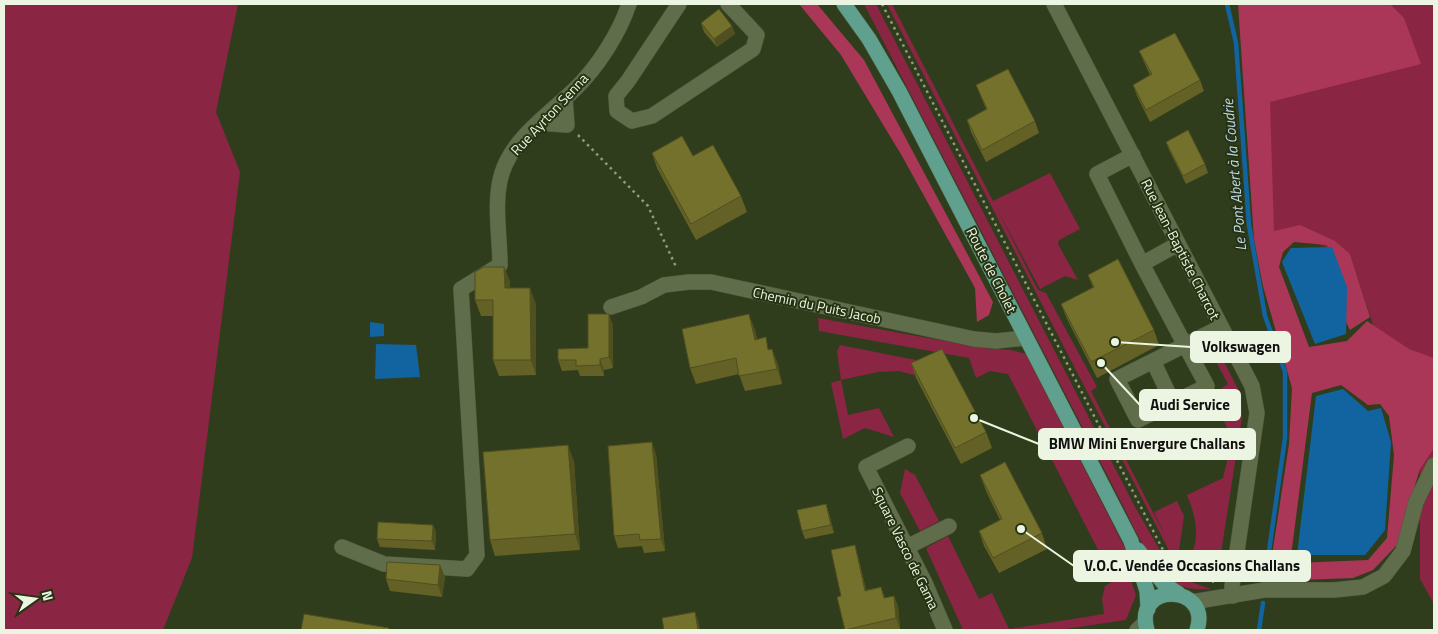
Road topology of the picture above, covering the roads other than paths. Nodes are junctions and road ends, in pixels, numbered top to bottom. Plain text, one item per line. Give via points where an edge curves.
1 (629, 4) edge
2 (679, 4) edge
3 (728, 4) edge
4 (844, 4) edge
5 (1054, 4) edge
6 (565, 98) junction
7 (538, 123) junction
8 (1133, 156) junction
9 (1178, 244) junction
10 (1142, 264) junction
11 (611, 307) dead end
12 (1221, 327) junction
13 (1026, 338) junction
14 (1185, 345) junction
15 (1153, 361) junction
16 (1173, 403) junction
17 (908, 446) dead end
18 (1434, 465) edge
19 (949, 526) dead end
20 (1131, 541) junction
21 (342, 547) dead end
22 (907, 547) junction
23 (1179, 594) junction
24 (1231, 596) junction
25 (1192, 602) junction
26 (1144, 623) edge
27 (1198, 623) edge
28 (945, 630) edge

1 - 6 street, Rue Ayrton Senna via 606,49
2 - 3 street via 616,96 617,111 632,121 652,116 753,49 757,35
4 - 13 main road, Route de Cholet via 899,90
5 - 8 street, Rue Jean-Baptiste Charcot
6 - 7 street, Rue Ayrton Senna
6 - 7 street via 567,125
7 - 21 street, Rue Ayrton Senna via 516,146 501,174 498,198 500,265 461,289 477,555 467,569 384,564
8 - 9 street, Rue Jean-Baptiste Charcot
8 - 10 street via 1097,174
9 - 10 street
9 - 12 street, Rue Jean-Baptiste Charcot
10 - 14 street
11 - 13 street, Chemin du Puits Jacob via 664,285 710,282 974,339
12 - 14 street
12 - 24 street, Rue Jean-Baptiste Charcot via 1252,386 1257,413
13 - 20 main road, Route de Cholet
14 - 15 street
14 - 16 street via 1207,386
15 - 16 street
15 - 16 street via 1117,379 1138,420
17 - 22 street, Square Vasco de Gama via 866,467
18 - 24 street via 1416,502 1403,551 1384,576 1363,587 1264,590
19 - 22 street
20 - 23 main road, Route de Cholet via 1164,584
20 - 26 main road, Route de Cholet via 1147,591
22 - 28 street, Square Vasco de Gama
23 - 25 main road, Route de Cholet
23 - 26 main road via 1160,596
24 - 25 street
24 - 27 street
25 - 27 main road

